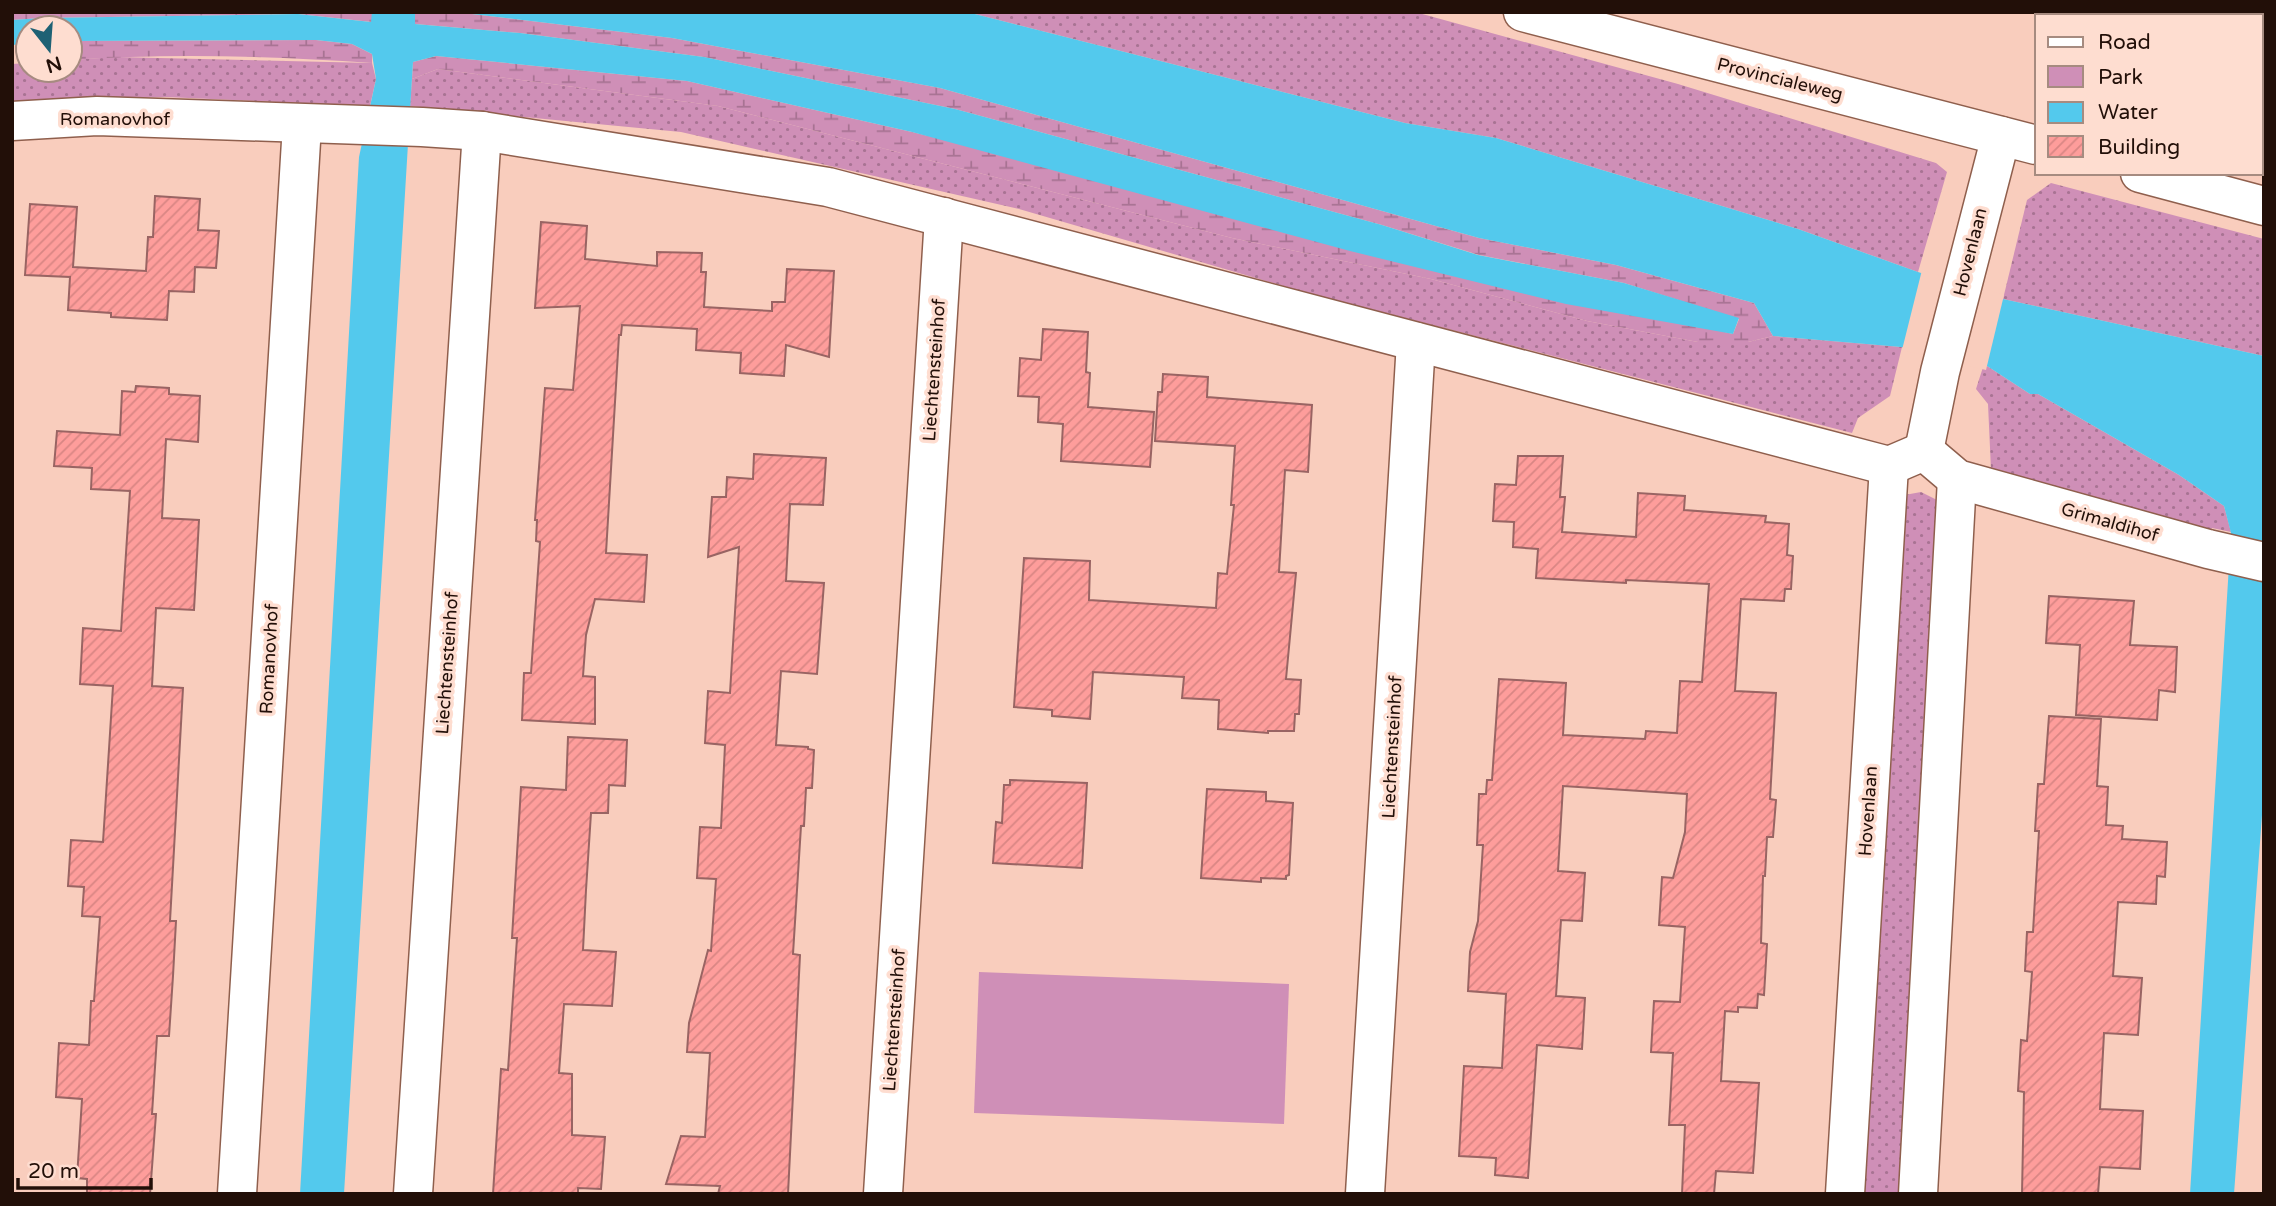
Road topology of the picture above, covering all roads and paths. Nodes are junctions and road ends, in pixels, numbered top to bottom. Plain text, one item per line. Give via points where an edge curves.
1 (1523, 12) edge
2 (12, 121) edge
3 (302, 125) junction
4 (482, 131) junction
5 (2019, 141) edge
6 (2148, 175) edge
7 (2264, 206) edge
8 (944, 217) junction
9 (1416, 342) junction
10 (1924, 451) junction
11 (1889, 466) junction
12 (1957, 479) junction
13 (2264, 562) edge
14 (237, 1194) edge
15 (413, 1194) edge
16 (883, 1194) edge
17 (1365, 1194) edge
18 (1844, 1194) edge
19 (1918, 1194) edge

1 - 5 street, Provincialeweg
2 - 3 street, Romanovhof via 97,116
3 - 4 street, Romanovhof
3 - 14 street, Romanovhof
4 - 8 street via 828,187
4 - 15 street, Liechtensteinhof
5 - 10 street, Hovenlaan via 1985,194
6 - 7 street
8 - 9 street
8 - 16 street, Liechtensteinhof
9 - 11 street
9 - 17 street, Liechtensteinhof
10 - 11 street
10 - 12 street
11 - 18 street, Hovenlaan
12 - 13 street, Grimaldihof
12 - 19 street

